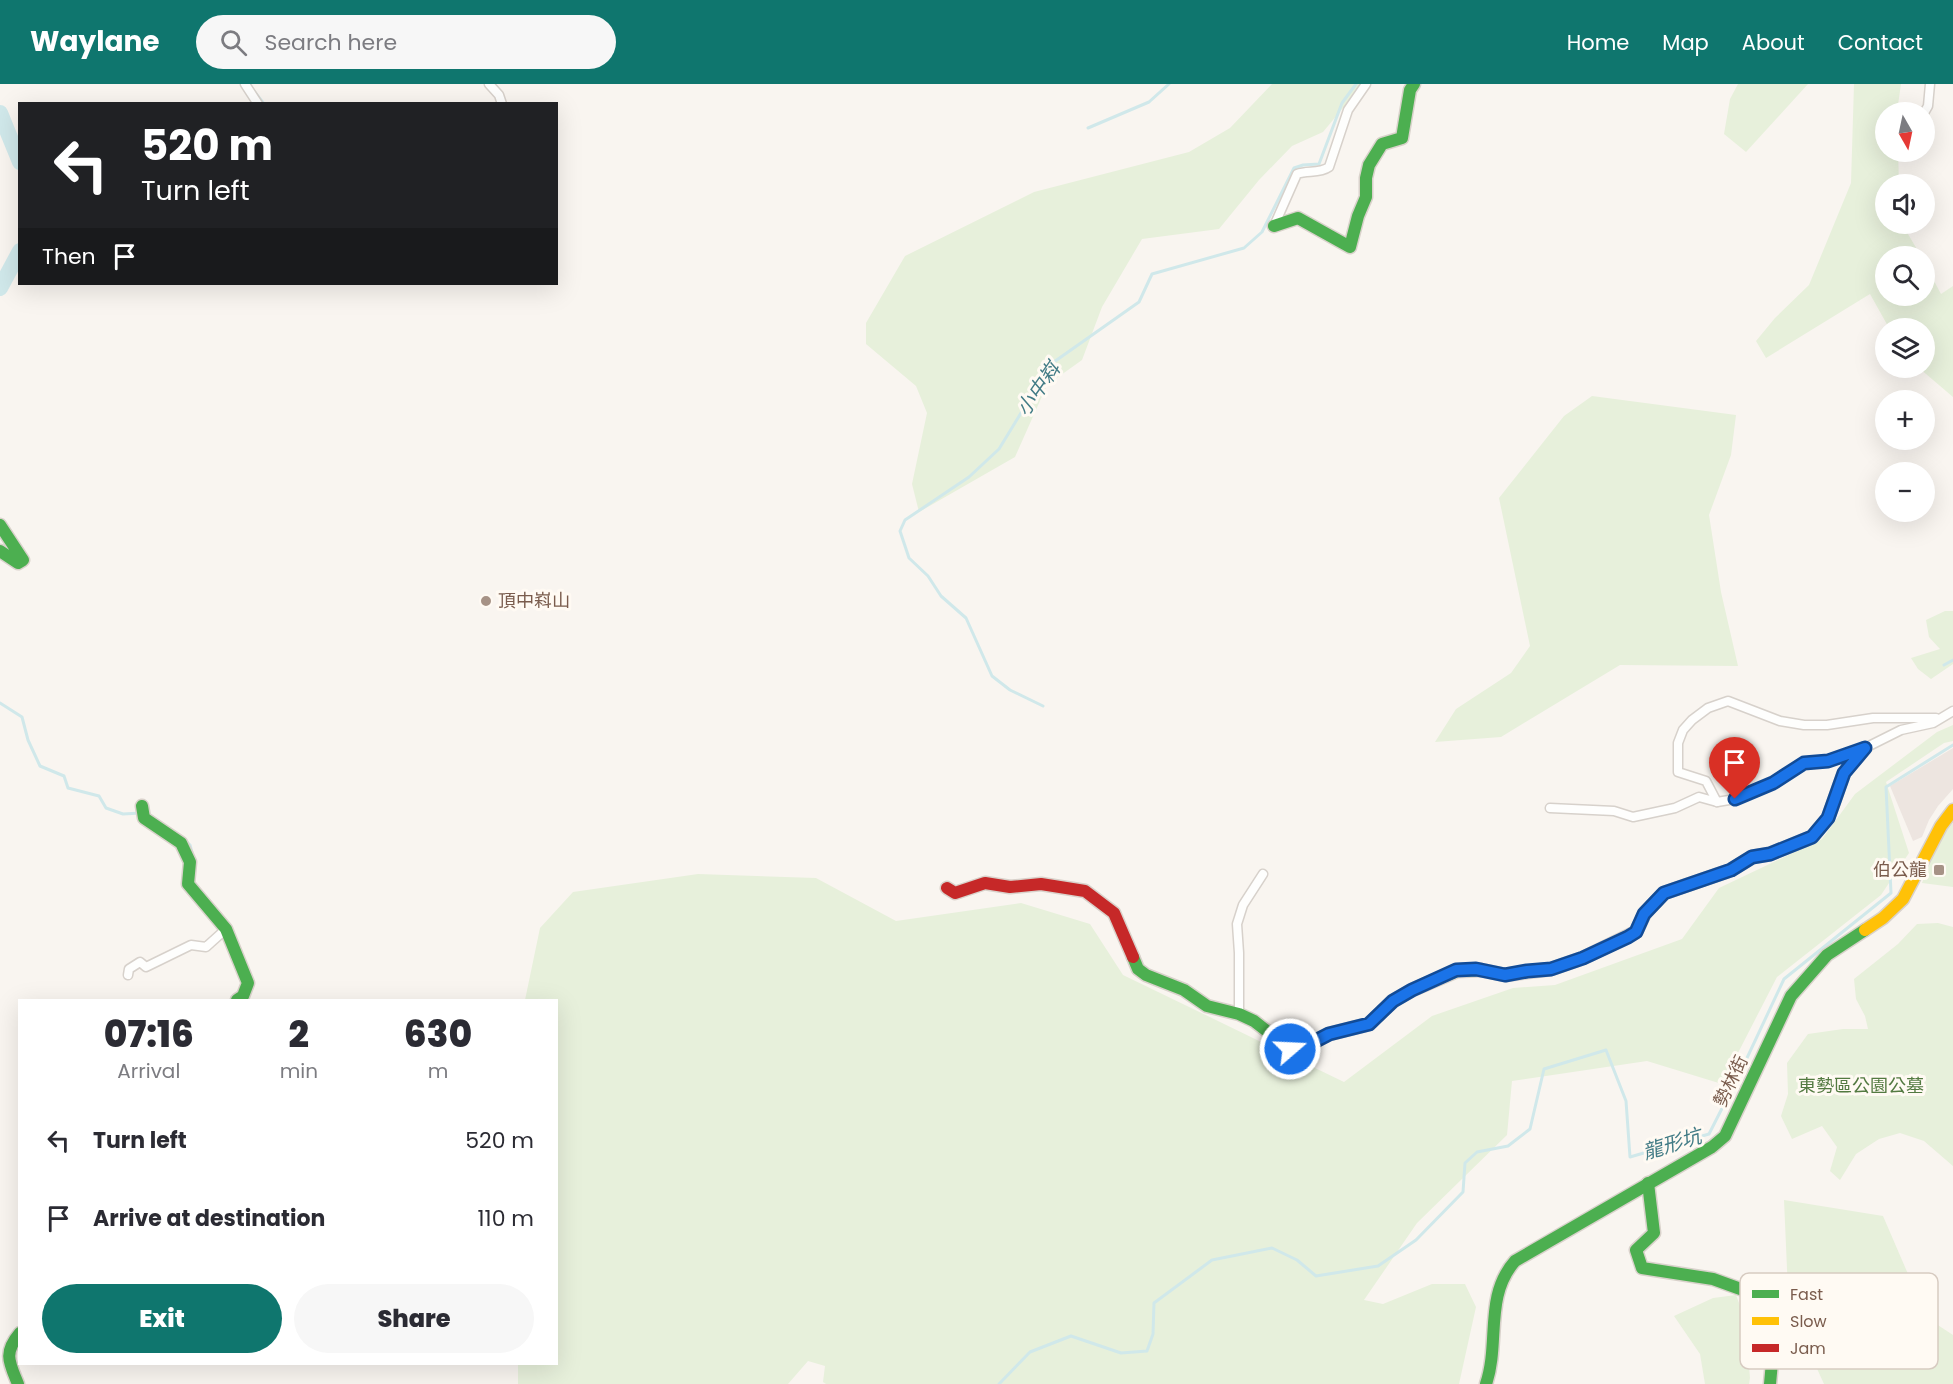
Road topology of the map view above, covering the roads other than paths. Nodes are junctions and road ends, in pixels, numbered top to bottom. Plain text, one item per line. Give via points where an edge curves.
1 (245, 84) edge
2 (489, 84) edge
3 (1366, 84) edge
4 (1414, 84) edge
5 (1930, 84) edge
6 (257, 102) edge
7 (501, 102) edge
8 (1928, 102) edge
9 (1274, 226) joint
10 (0, 525) edge
11 (0, 551) edge
12 (1953, 711) edge
13 (1942, 718) junction
14 (1865, 748) junction
15 (1717, 802) junction
16 (1551, 808) dead end
17 (1953, 810) edge
18 (143, 812) dead end
19 (1263, 874) dead end
20 (946, 888) dead end
21 (226, 929) junction
22 (128, 975) dead end
23 (238, 999) edge
24 (1239, 1014) junction
25 (1648, 1183) junction
26 (1740, 1289) edge
27 (18, 1336) edge
28 (1771, 1369) edge
29 (18, 1384) edge
30 (1486, 1384) edge
31 (1770, 1384) edge

1 - 6 street
2 - 7 street
3 - 9 street via 1348,110 1329,167 1322,172 1297,174
4 - 9 street via 1402,138 1382,144 1369,165 1366,197 1350,247 1298,218
5 - 8 street
10 - 11 street via 23,560 18,563
12 - 13 street
13 - 14 street via 1901,730
13 - 15 street via 1873,718 1804,725 1780,721 1728,701 1708,708 1683,730 1678,743 1678,772 1706,781
14 - 15 street via 1828,761 1804,763 1773,783
14 - 24 street via 1844,773 1828,818 1812,837 1664,893 1644,914 1636,932 1583,958 1551,969 1505,975 1476,969 1456,970 1393,1001 1369,1024 1329,1034 1300,1049 1290,1049
15 - 16 street via 1699,797 1675,808 1633,817 1614,811
17 - 25 street, 勢林街 via 1903,899 1883,918 1827,955 1791,996 1725,1136
18 - 21 street via 181,843 190,862 188,884
19 - 24 street via 1243,905 1237,924
20 - 24 street via 955,893 985,883 1010,887 1041,884 1085,891 1114,913 1138,969 1184,990 1207,1006
21 - 22 street via 206,947 191,945 146,967 140,962 129,969
21 - 23 street via 248,983
25 - 26 street via 1654,1233 1636,1251 1642,1268 1713,1279
25 - 30 street, 勢林街 via 1507,1268 1497,1292
27 - 29 street via 8,1351
28 - 31 street

